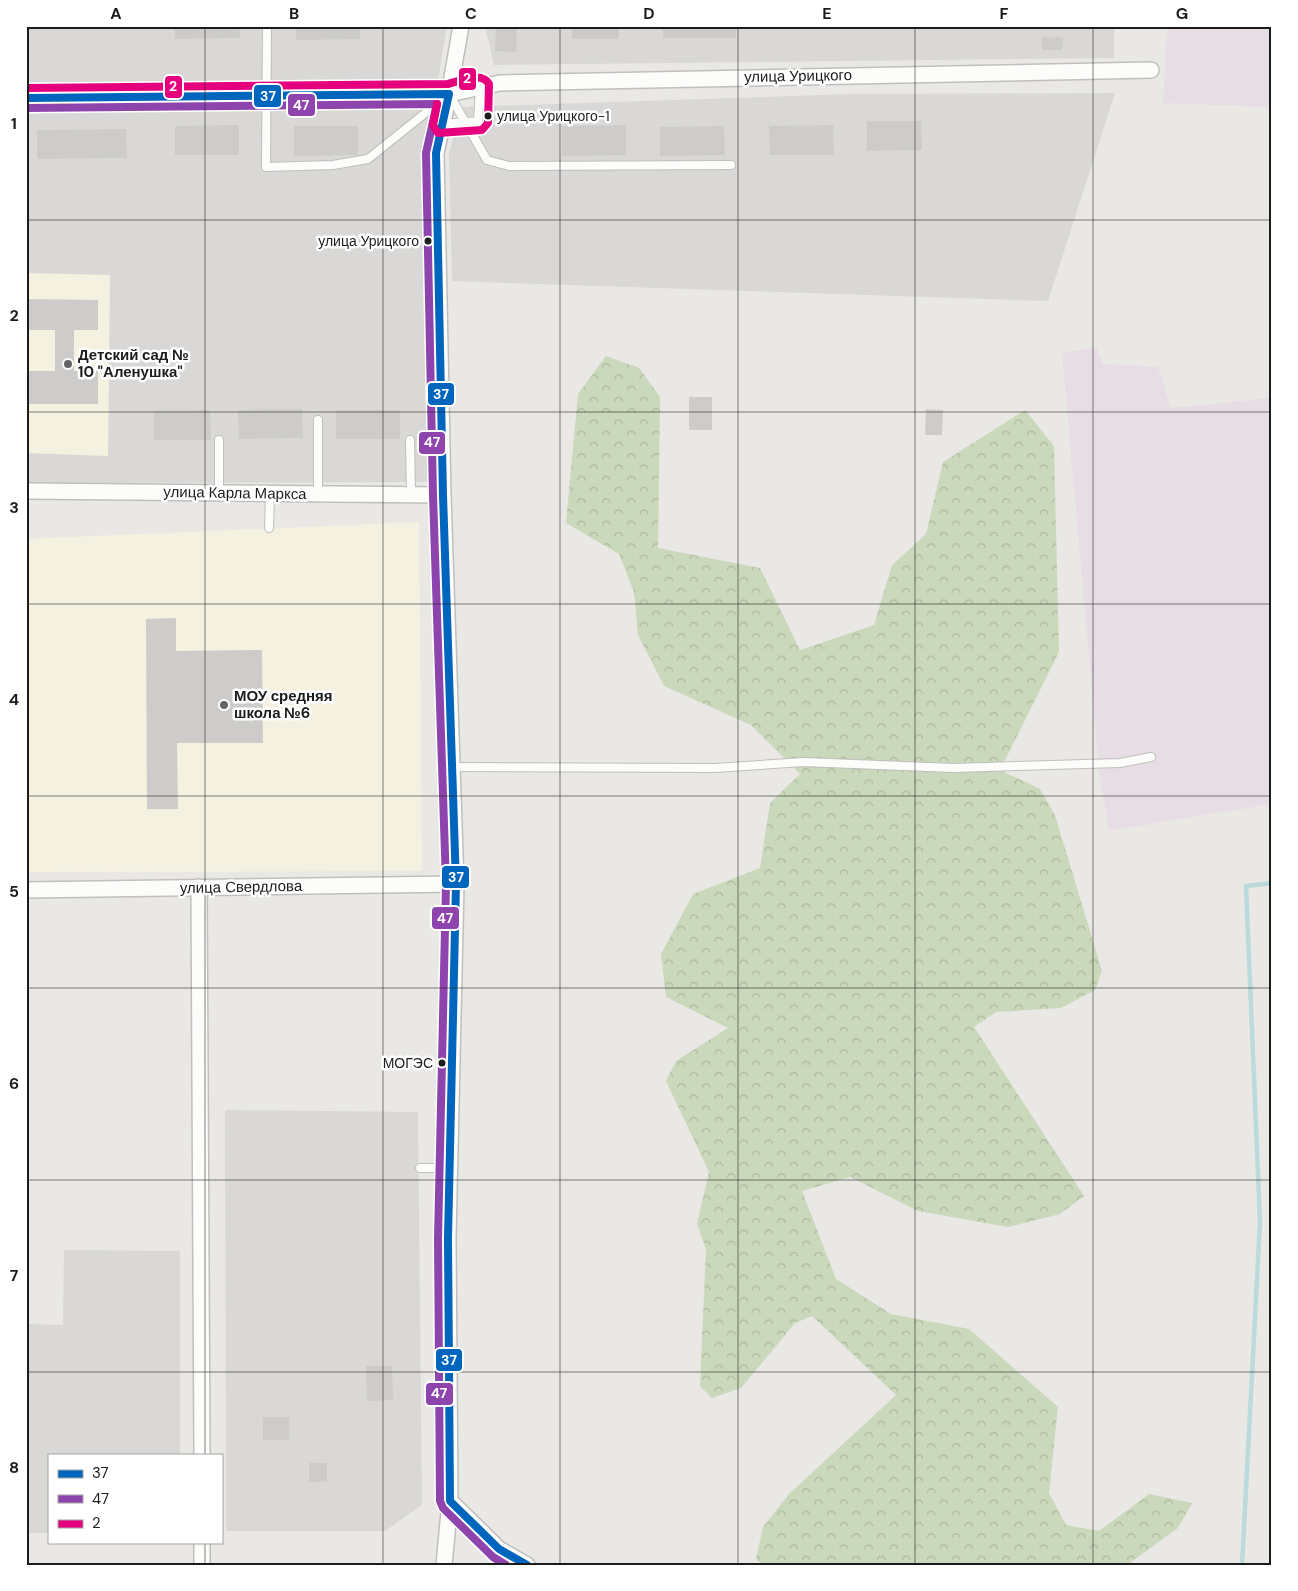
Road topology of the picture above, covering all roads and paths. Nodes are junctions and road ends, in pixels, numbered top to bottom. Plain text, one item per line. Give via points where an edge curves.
1 (266, 26) edge
2 (461, 26) edge
3 (1151, 70) dead end
4 (480, 88) junction
5 (450, 94) junction
6 (265, 96) junction
7 (26, 98) edge
8 (464, 122) junction
9 (443, 124) junction
10 (732, 165) dead end
11 (318, 420) dead end
12 (220, 440) dead end
13 (410, 440) dead end
14 (26, 491) edge
15 (219, 493) junction
16 (270, 493) junction
17 (318, 494) junction
18 (411, 495) junction
19 (443, 495) junction
20 (269, 528) dead end
21 (1152, 757) dead end
22 (451, 766) junction
23 (456, 884) junction
24 (200, 888) junction
25 (26, 890) edge
26 (420, 1168) dead end
27 (450, 1168) junction
28 (202, 1454) edge
29 (450, 1501) junction
30 (202, 1544) edge
31 (202, 1565) edge
32 (444, 1565) edge
33 (527, 1565) edge

1 - 6 lane
2 - 5 street
3 - 4 street, улица Урицкого via 500,83
4 - 5 street, улица Урицкого
4 - 8 lane via 478,121
5 - 6 street, улица Урицкого
5 - 6 lane via 368,159 333,165 266,166
5 - 8 lane
5 - 9 street
6 - 7 street, улица Урицкого
8 - 9 lane
8 - 10 lane via 487,160 509,166
9 - 19 street via 436,153
11 - 17 lane
12 - 15 lane
13 - 18 lane
14 - 15 street, улица Карла Маркса
15 - 16 street, улица Карла Маркса
16 - 17 street, улица Карла Маркса
16 - 20 lane
17 - 18 street, улица Карла Маркса
18 - 19 street, улица Карла Маркса
19 - 22 street
21 - 22 lane via 1120,763 953,768 804,762 715,768
22 - 23 street
23 - 24 street, улица Свердлова
23 - 27 street
24 - 25 street, улица Свердлова
24 - 28 street
26 - 27 lane
27 - 29 street
29 - 32 street
29 - 33 street via 499,1549
30 - 31 street

